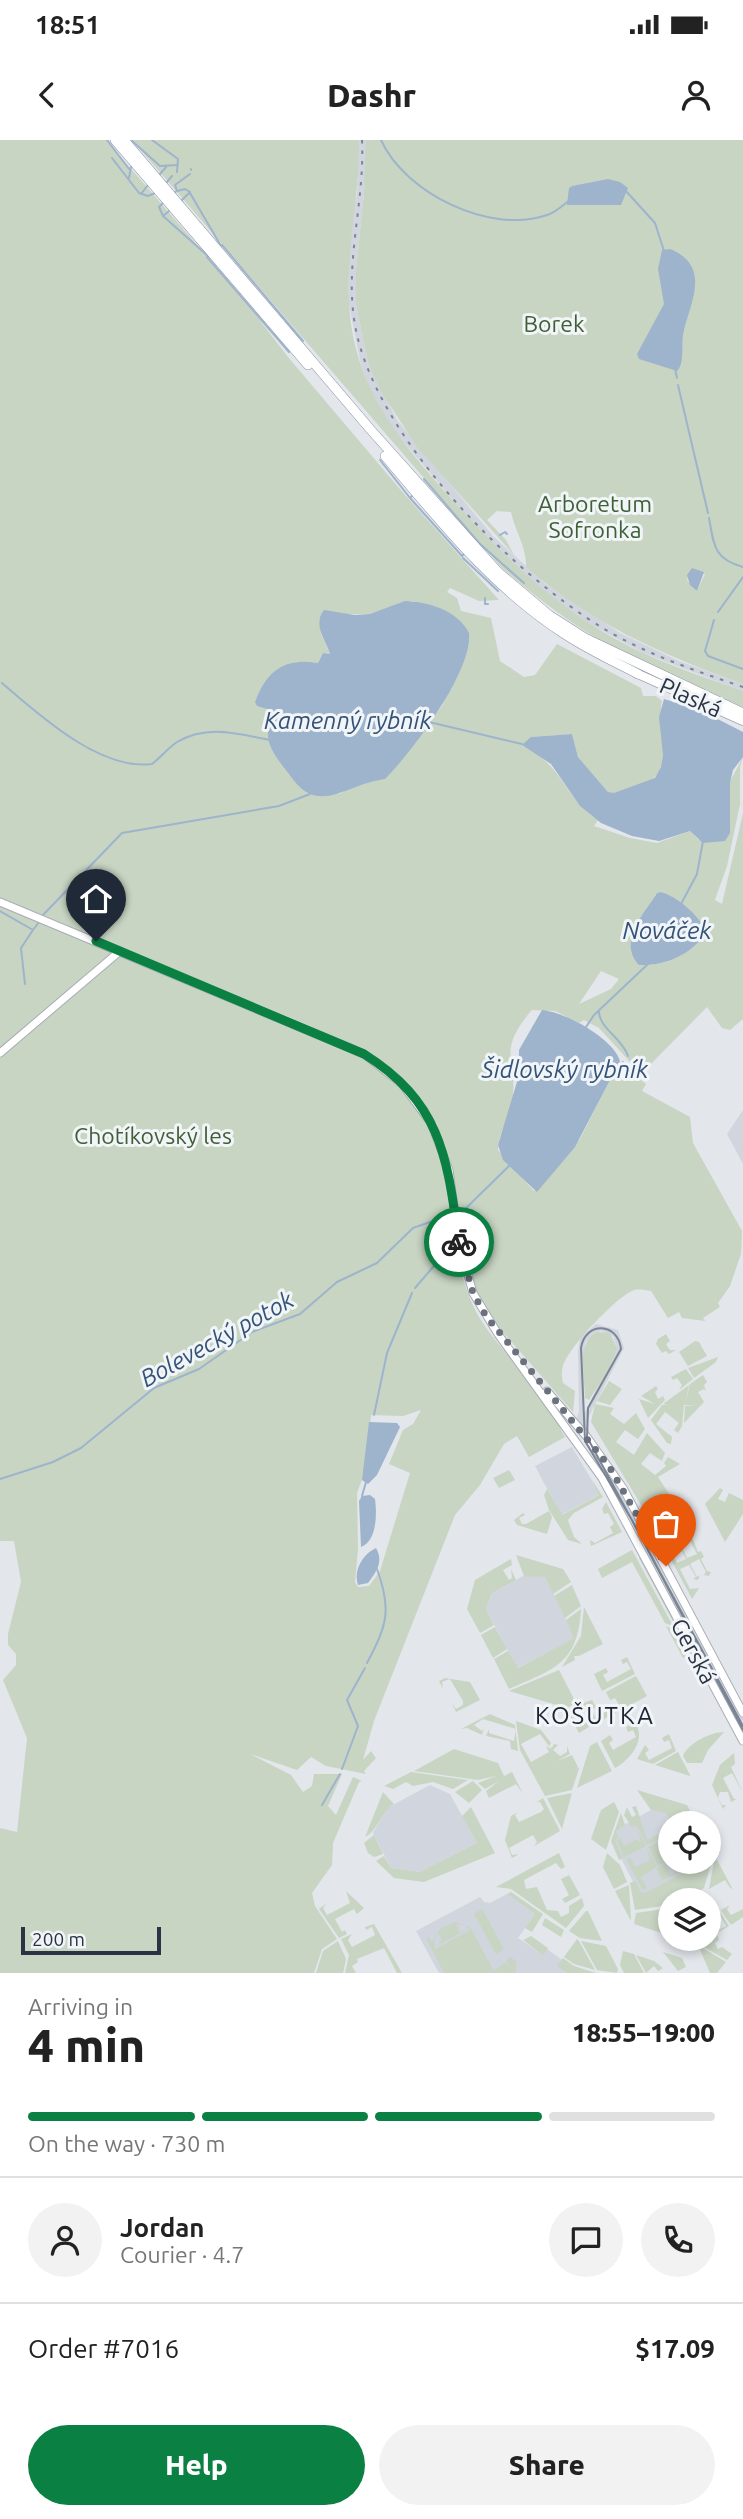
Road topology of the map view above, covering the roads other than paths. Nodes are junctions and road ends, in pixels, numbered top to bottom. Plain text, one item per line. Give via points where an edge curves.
1 (115, 140) edge
2 (124, 140) edge
3 (159, 186) junction
4 (640, 671) junction
5 (743, 713) edge
6 (743, 721) edge
7 (0, 902) edge
8 (120, 951) junction
9 (0, 1053) edge
10 (510, 1349) junction
11 (743, 1713) edge
12 (743, 1741) edge

1 - 3 highway
2 - 3 highway
3 - 4 highway via 478,553 558,621
4 - 5 highway, Plaská
4 - 6 main road, Plaská
7 - 8 street, Gerská
8 - 9 street
8 - 10 street, Gerská via 364,1054 392,1073 423,1109 443,1149 467,1274 486,1316
10 - 11 street, Gerská via 616,1476
10 - 12 street, Gerská via 605,1484

